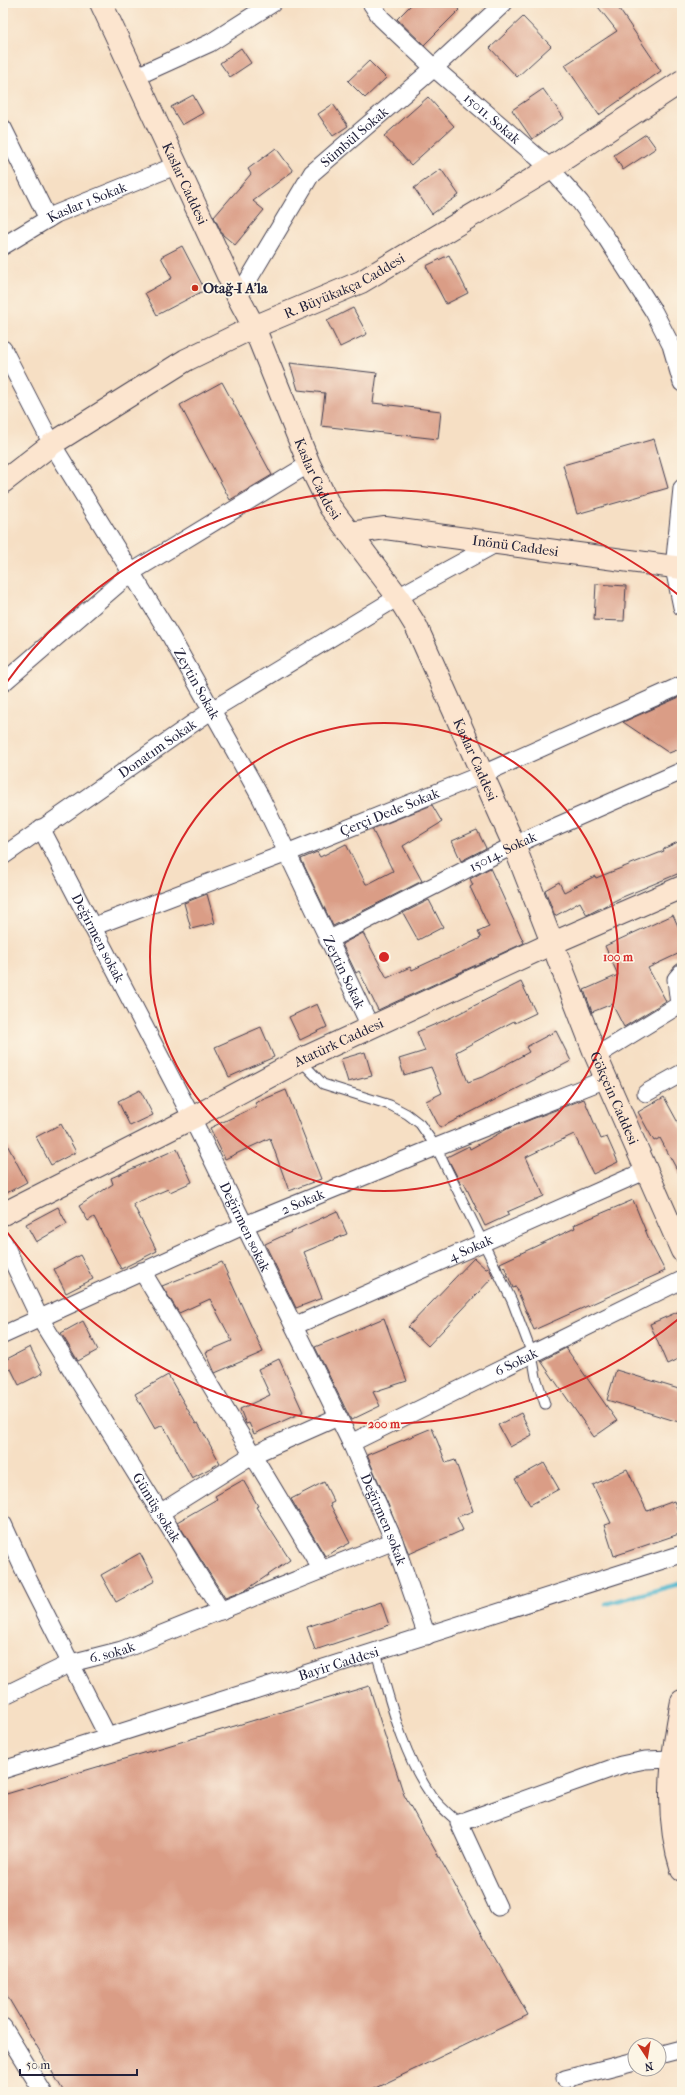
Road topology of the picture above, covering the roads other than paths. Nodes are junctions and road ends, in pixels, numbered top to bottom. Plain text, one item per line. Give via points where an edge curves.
1 (101, 3) edge
2 (273, 3) edge
3 (371, 3) edge
4 (504, 3) edge
5 (434, 68) junction
6 (135, 77) junction
7 (682, 81) edge
8 (3, 128) edge
9 (176, 166) junction
10 (550, 168) junction
11 (48, 219) junction
12 (3, 246) edge
13 (238, 297) junction
14 (254, 327) junction
15 (3, 349) edge
16 (682, 383) edge
17 (52, 444) junction
18 (309, 464) junction
19 (3, 482) edge
20 (682, 488) edge
21 (350, 533) junction
22 (497, 543) junction
23 (678, 568) edge
24 (132, 572) junction
25 (398, 597) junction
26 (682, 607) edge
27 (3, 683) edge
28 (682, 685) edge
29 (212, 710) junction
30 (682, 771) edge
31 (483, 774) junction
32 (41, 828) junction
33 (514, 845) junction
34 (287, 853) junction
35 (3, 856) edge
36 (682, 887) edge
37 (92, 927) junction
38 (328, 940) junction
39 (553, 943) junction
40 (682, 972) edge
41 (371, 1028) junction
42 (596, 1056) junction
43 (300, 1060) junction
44 (682, 1073) edge
45 (606, 1080) junction
46 (646, 1093) dead end
47 (192, 1118) junction
48 (436, 1147) junction
49 (647, 1170) junction
50 (3, 1214) edge
51 (245, 1225) junction
52 (3, 1242) edge
53 (484, 1242) junction
54 (682, 1251) edge
55 (142, 1271) junction
56 (682, 1280) edge
57 (39, 1317) junction
58 (294, 1326) junction
59 (3, 1335) edge
60 (532, 1354) junction
61 (545, 1404) dead end
62 (338, 1418) junction
63 (351, 1443) junction
64 (252, 1455) junction
65 (160, 1513) junction
66 (4, 1527) edge
67 (394, 1541) junction
68 (680, 1557) edge
69 (322, 1570) junction
70 (221, 1611) junction
71 (427, 1636) junction
72 (376, 1652) junction
73 (71, 1663) junction
74 (3, 1696) edge
75 (682, 1701) edge
76 (108, 1737) junction
77 (673, 1759) junction
78 (3, 1770) edge
79 (677, 1814) edge
80 (459, 1823) junction
81 (682, 1870) edge
82 (498, 1907) dead end
83 (3, 2027) edge
84 (682, 2049) edge
85 (667, 2053) edge
86 (627, 2063) edge
87 (565, 2079) dead end
88 (43, 2092) edge

1 - 6 street, Kaslar Caddesi
2 - 6 street via 210,43
3 - 5 street, 15011. Sokak via 381,18
4 - 5 street, Sümbül Sokak
5 - 10 street, 15011. Sokak
5 - 13 street, Sümbül Sokak via 312,174
6 - 9 street, Kaslar Caddesi
7 - 10 street, R. Büyükakça Caddesi
8 - 11 street
9 - 11 street, Kaslar 1 Sokak
9 - 13 street, Kaslar Caddesi
10 - 14 street, R. Büyükakça Caddesi via 361,282
10 - 16 street, 15011. Sokak via 580,202 654,312 671,345
11 - 12 street, Kaslar 1 Sokak
13 - 14 street, Kaslar Caddesi
14 - 17 street, R. Büyükakça Caddesi via 186,360
14 - 18 street, Kaslar Caddesi
15 - 17 street, Zeytin Sokak
17 - 19 street, R. Büyükakça Caddesi
17 - 24 street, Zeytin Sokak
18 - 21 street, Kaslar Caddesi via 330,507
18 - 24 street
20 - 23 street
21 - 22 street, Inönü Caddesi via 385,528
21 - 25 street, Kaslar Caddesi
22 - 23 street, Inönü Caddesi
22 - 25 street, Donatım Sokak
23 - 26 street
24 - 27 street
24 - 29 street, Zeytin Sokak
25 - 29 street, Donatım Sokak
25 - 31 street, Kaslar Caddesi via 416,626
28 - 31 street, Çerçi Dede Sokak
29 - 32 street, Donatım Sokak
29 - 34 street, Zeytin Sokak via 261,798
30 - 33 street, 15014. Sokak
31 - 33 street, Kaslar Caddesi
31 - 34 street, Çerçi Dede Sokak
32 - 35 street, Donatım Sokak
32 - 37 street, Değirmen sokak
33 - 38 street, 15014. Sokak
33 - 39 street, Kaslar Caddesi
34 - 37 street, Çerçi Dede Sokak
34 - 38 street, Zeytin Sokak
36 - 39 street, Atatürk Caddesi
37 - 47 street, Değirmen sokak
38 - 41 street, Zeytin Sokak
39 - 41 street, Atatürk Caddesi
39 - 42 street, Gökçein Caddesi
40 - 42 street via 676,979 679,1005
41 - 43 street, Atatürk Caddesi
42 - 45 street, Gökçein Caddesi
43 - 47 street, Atatürk Caddesi
43 - 48 lane via 323,1084 390,1105 407,1114 420,1124
44 - 46 street
45 - 48 street, 2 Sokak
45 - 49 street, Gökçein Caddesi
47 - 50 street, Atatürk Caddesi
47 - 51 street, Değirmen sokak
48 - 51 street, 2 Sokak
48 - 53 lane
49 - 53 street, 4 Sokak
49 - 54 street, Gökçein Caddesi
51 - 55 street, 2 Sokak
51 - 58 street, Değirmen sokak
52 - 57 street, Gümüş sokak
53 - 58 street, 4 Sokak
53 - 60 lane via 512,1301
55 - 57 street, 2 Sokak
55 - 64 street
56 - 60 street, 6 Sokak
57 - 59 street, 2 Sokak
57 - 65 street, Gümüş sokak
58 - 62 street, Değirmen sokak
60 - 61 lane
60 - 63 street, 6 Sokak
62 - 63 street, Değirmen sokak
62 - 64 street
63 - 67 street, Değirmen sokak
64 - 65 street
64 - 69 street
65 - 70 street, Gümüş sokak
66 - 73 street
67 - 69 street
67 - 71 street, Değirmen sokak
68 - 71 street, Bayir Caddesi
69 - 70 street
70 - 73 street, 6. sokak via 122,1650
71 - 72 street, Bayir Caddesi
72 - 76 street, Bayir Caddesi
72 - 80 lane via 397,1723 412,1760 431,1795
73 - 74 street, 6. sokak
73 - 76 street
75 - 77 street
76 - 78 street, Bayir Caddesi
77 - 79 street via 670,1790
77 - 80 street via 645,1760 621,1765
79 - 81 street via 676,1853
80 - 82 street
83 - 88 street
84 - 85 street
86 - 87 street

